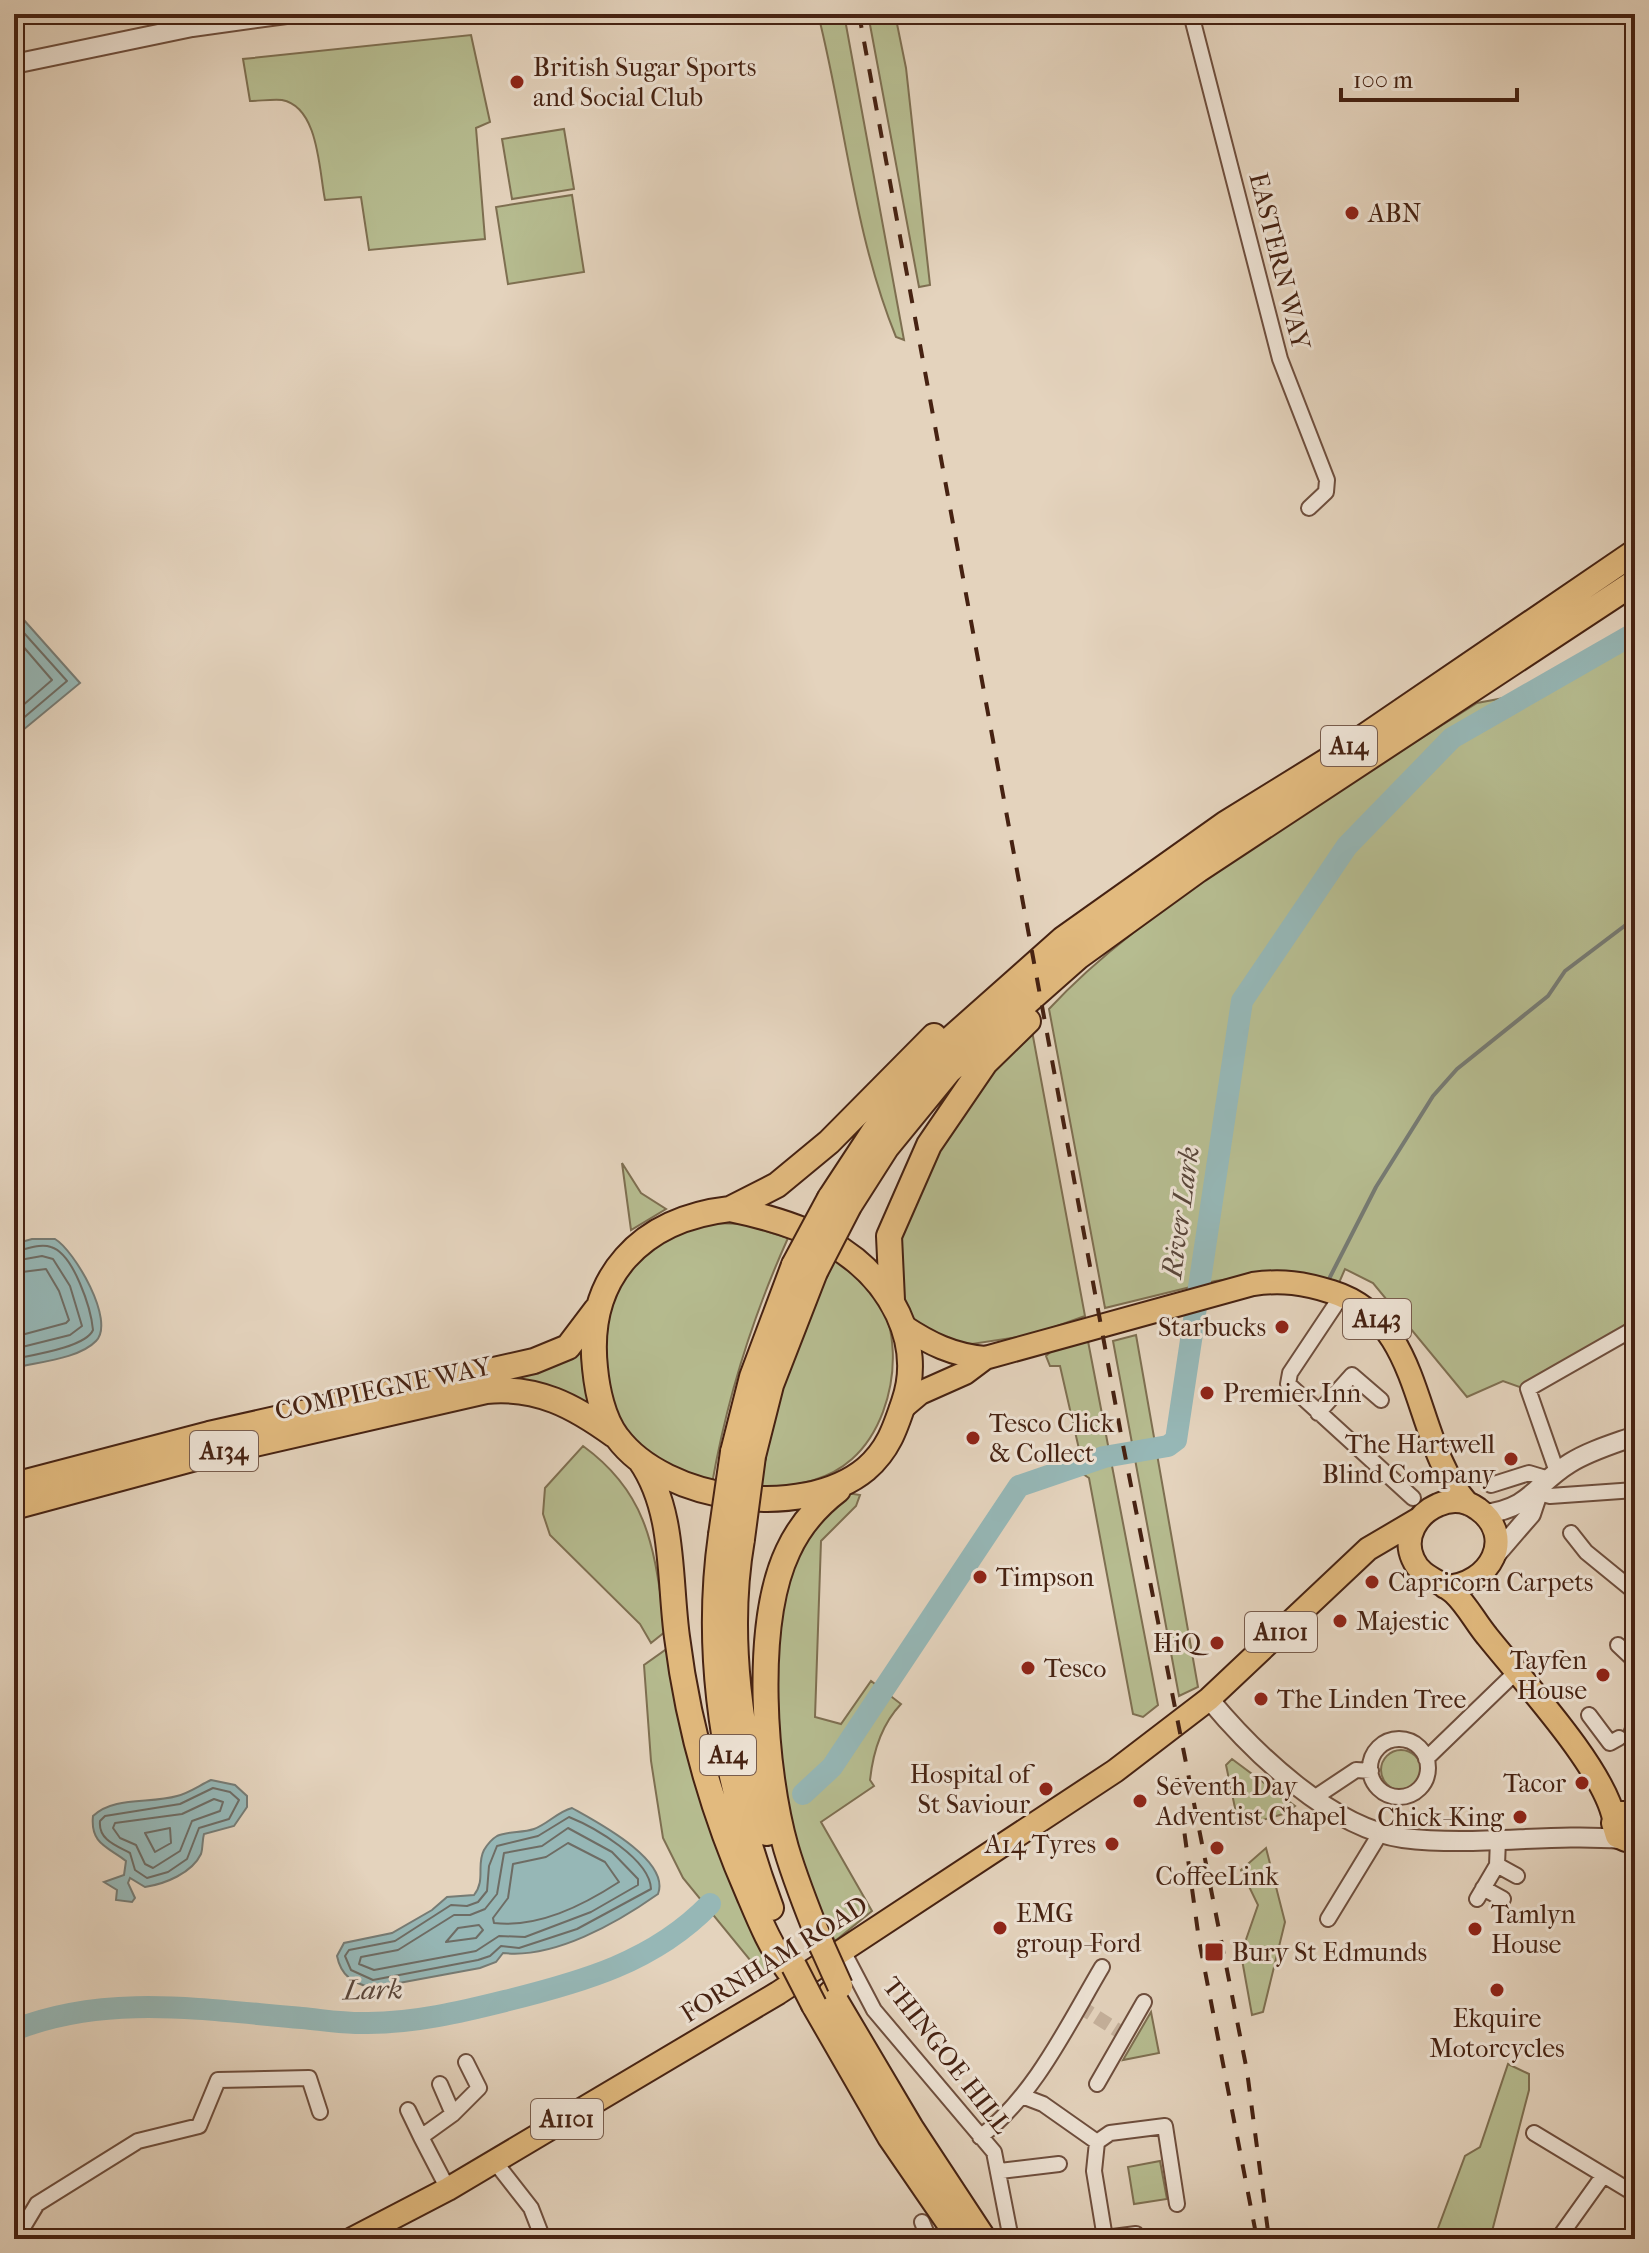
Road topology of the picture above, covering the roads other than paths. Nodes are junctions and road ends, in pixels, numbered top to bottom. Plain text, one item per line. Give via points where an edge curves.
1 (286, 14) edge
2 (1191, 14) edge
3 (192, 20) edge
4 (14, 64) edge
5 (1309, 508) dead end
6 (1635, 552) edge
7 (1635, 582) edge
8 (1117, 930) junction
9 (1063, 939) junction
10 (839, 1202) junction
11 (730, 1209) junction
12 (1342, 1295) junction
13 (893, 1303) junction
14 (599, 1304) junction
15 (903, 1326) junction
16 (1635, 1328) edge
17 (985, 1358) junction
18 (1381, 1400) dead end
19 (901, 1409) junction
20 (1318, 1413) junction
21 (616, 1436) junction
22 (1635, 1436) edge
23 (639, 1458) junction
24 (1445, 1474) junction
25 (850, 1481) junction
26 (1548, 1481) junction
27 (14, 1485) edge
28 (1491, 1485) dead end
29 (1635, 1490) edge
30 (14, 1507) edge
31 (1420, 1509) junction
32 (1475, 1509) junction
33 (1571, 1533) dead end
34 (1412, 1559) junction
35 (1490, 1564) junction
36 (1352, 1565) junction
37 (1445, 1587) junction
38 (1635, 1592) edge
39 (1487, 1637) junction
40 (1618, 1645) dead end
41 (1635, 1661) edge
42 (1517, 1671) junction
43 (1209, 1699) junction
44 (1589, 1715) dead end
45 (1629, 1733) edge
46 (1426, 1759) junction
47 (1371, 1771) junction
48 (1314, 1798) junction
49 (1628, 1825) edge
50 (1381, 1832) junction
51 (1498, 1840) junction
52 (1497, 1865) junction
53 (1517, 1876) dead end
54 (1503, 1899) dead end
55 (1328, 1919) dead end
56 (812, 1957) junction
57 (1102, 1967) dead end
58 (823, 1993) junction
59 (1144, 2002) dead end
60 (466, 2062) dead end
61 (440, 2084) dead end
62 (1097, 2084) dead end
63 (1022, 2096) junction
64 (408, 2110) dead end
65 (320, 2112) dead end
66 (453, 2114) junction
67 (1534, 2133) dead end
68 (421, 2137) junction
69 (980, 2137) junction
70 (1097, 2142) junction
71 (495, 2162) junction
72 (1059, 2164) dead end
73 (1000, 2171) junction
74 (1603, 2176) junction
75 (448, 2189) junction
76 (1635, 2194) edge
77 (1177, 2204) dead end
78 (922, 2222) dead end
79 (1136, 2234) dead end
80 (16, 2239) edge
81 (352, 2239) edge
82 (543, 2239) edge
83 (929, 2239) edge
84 (960, 2239) edge
85 (984, 2239) edge
86 (1011, 2239) edge
87 (1558, 2239) edge

1 - 3 street
2 - 5 street, EASTERN WAY via 1280,359 1327,480 1326,492
3 - 4 street
6 - 9 highway, A14 via 1343,751 1225,824
7 - 8 highway, A14 via 1198,870
8 - 10 highway, A14 via 1078,957 949,1071
8 - 13 highway, A14 via 985,1063 929,1145 889,1236
9 - 10 highway, A14 via 947,1042 874,1131
9 - 11 highway, A14 via 1016,961 829,1142 777,1185
10 - 56 highway, A14, bridge via 752,1377 731,1537 715,1574 715,1646 728,1758 757,1870
11 - 13 highway via 795,1225 848,1252
11 - 14 highway via 681,1218 647,1237 620,1264
12 - 17 main road, A143 via 1280,1280
12 - 20 street via 1290,1373 1288,1384
12 - 24 main road, A143 via 1366,1308 1389,1331 1405,1360
13 - 15 highway
14 - 21 highway via 596,1375
14 - 27 highway, COMPIEGNE WAY / A134 via 574,1341 543,1359 238,1427
15 - 17 main road, A143 via 932,1345
15 - 19 highway via 910,1370
16 - 26 street via 1528,1389
17 - 19 main road, A143
18 - 20 street via 1355,1369
19 - 25 highway via 891,1442
20 - 31 street
21 - 23 highway, COMPIEGNE WAY
21 - 30 highway, COMPIEGNE WAY / A134 via 556,1399 521,1390 486,1391 207,1455
22 - 26 street via 1571,1461
23 - 25 highway via 695,1487 740,1497 806,1497
23 - 56 highway, A14 via 663,1507 677,1640 714,1805 757,1915
24 - 31 main road
24 - 32 main road, A143
25 - 56 highway, A14 via 814,1512 787,1553 771,1621 767,1671 777,1810
26 - 28 street via 1529,1473
26 - 29 street via 1550,1496
26 - 32 street via 1506,1511
26 - 35 street via 1531,1514
31 - 32 main road via 1449,1501
31 - 34 main road via 1410,1542
31 - 36 main road, A1101
32 - 35 main road via 1494,1535
33 - 38 street
34 - 36 main road, A1101 via 1388,1553
34 - 37 main road
35 - 37 main road via 1468,1584
35 - 39 main road via 1477,1597
36 - 43 main road, A1101
37 - 39 main road
39 - 42 main road
40 - 41 street
42 - 46 street
42 - 49 main road via 1605,1790 1612,1791
43 - 48 street via 1277,1773
43 - 56 main road, FORNHAM ROAD / A1101 via 1115,1771
44 - 45 street via 1610,1743
46 - 47 street via 1411,1742 1395,1740 1378,1748
46 - 47 street via 1426,1779 1410,1795 1384,1793
47 - 48 street via 1356,1770
48 - 50 street
49 - 51 street via 1587,1837
50 - 51 street
50 - 55 street
51 - 52 street
52 - 53 street
52 - 54 street via 1480,1894
56 - 58 highway, A14, bridge
56 - 58 highway, A14, bridge
56 - 69 street, THINGOE HILL via 874,2010
56 - 71 main road, FORNHAM ROAD / A1101
57 - 63 street
58 - 84 highway, A14 via 890,2137
58 - 85 highway, A14
59 - 62 street
60 - 66 street via 479,2088
61 - 66 street
63 - 69 street
63 - 70 street via 1043,2104
64 - 68 street
65 - 80 street via 309,2078 218,2080 199,2126 138,2141 37,2204
66 - 68 street
67 - 74 street
68 - 75 street
69 - 73 street, THINGOE HILL via 994,2152
70 - 77 street via 1110,2133 1165,2126
70 - 79 street via 1094,2171 1105,2238
71 - 75 main road, FORNHAM ROAD / A1101
71 - 82 street via 531,2208
72 - 73 street
73 - 86 street, THINGOE HILL
74 - 76 street
74 - 87 street
75 - 81 main road, FORNHAM ROAD / A1101
78 - 83 street

